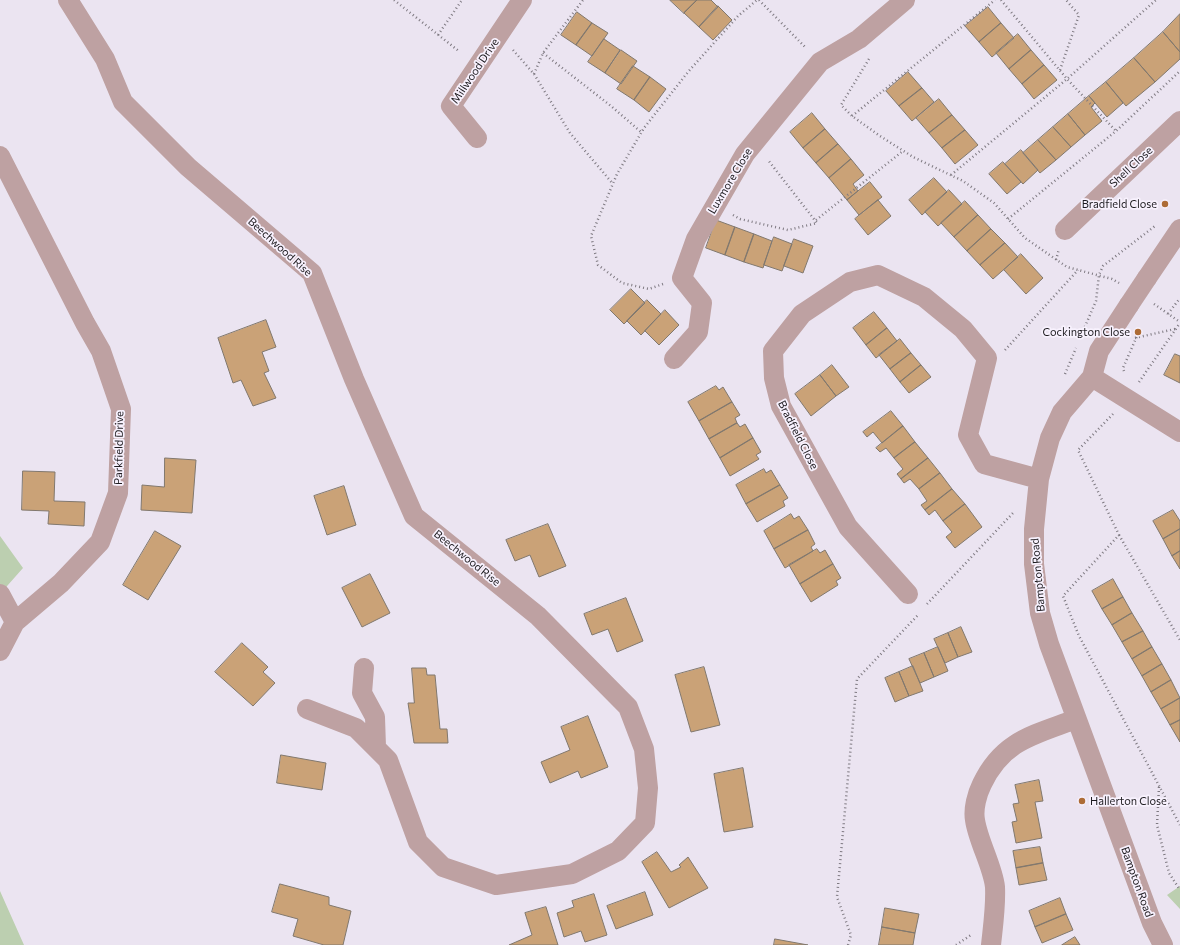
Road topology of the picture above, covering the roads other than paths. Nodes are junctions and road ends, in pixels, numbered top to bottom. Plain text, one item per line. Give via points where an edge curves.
1 (68, 0) edge
2 (522, 0) edge
3 (905, 0) edge
4 (1180, 121) edge
5 (477, 138) dead end
6 (0, 156) edge
7 (1180, 229) edge
8 (1065, 230) dead end
9 (674, 359) dead end
10 (1092, 377) junction
11 (1180, 432) edge
12 (1039, 480) junction
13 (0, 594) edge
14 (908, 594) dead end
15 (15, 622) junction
16 (0, 651) edge
17 (364, 668) dead end
18 (307, 709) dead end
19 (1076, 719) junction
20 (376, 747) junction
21 (1164, 943) edge
22 (991, 945) edge

1 - 20 street, Beechwood Rise via 105,59 123,102 188,167 312,273 354,379 414,516 538,616 628,707 644,749 648,788 645,823 618,851 572,874 496,884 443,867 418,842 388,760
2 - 5 street, Millwood Drive via 451,106
3 - 9 street, Luxmore Close via 859,39 820,62 745,154 696,240 682,278 702,303 698,332
4 - 8 street, Shell Close
6 - 15 street, Parkfield Drive via 101,351 121,409 118,493 100,542 61,583
7 - 10 street, Bampton Road, bridge via 1099,351
10 - 11 street via 1130,394
10 - 12 street, Bampton Road via 1062,412 1050,438
12 - 14 street, Bradfield Close via 984,464 968,435 987,358 963,329 924,297 878,275 850,282 802,314 773,351 774,378 781,406 848,527
12 - 19 street, Bampton Road via 1035,511 1034,564 1040,613 1057,670
13 - 15 street
15 - 16 street, Parkfield Drive
17 - 20 street via 362,692 375,718
18 - 20 street, Beechwood Rise via 356,728
19 - 21 street, Bampton Road via 1152,923
19 - 22 street via 1025,738 1004,752 990,769 978,794 975,819 995,886

